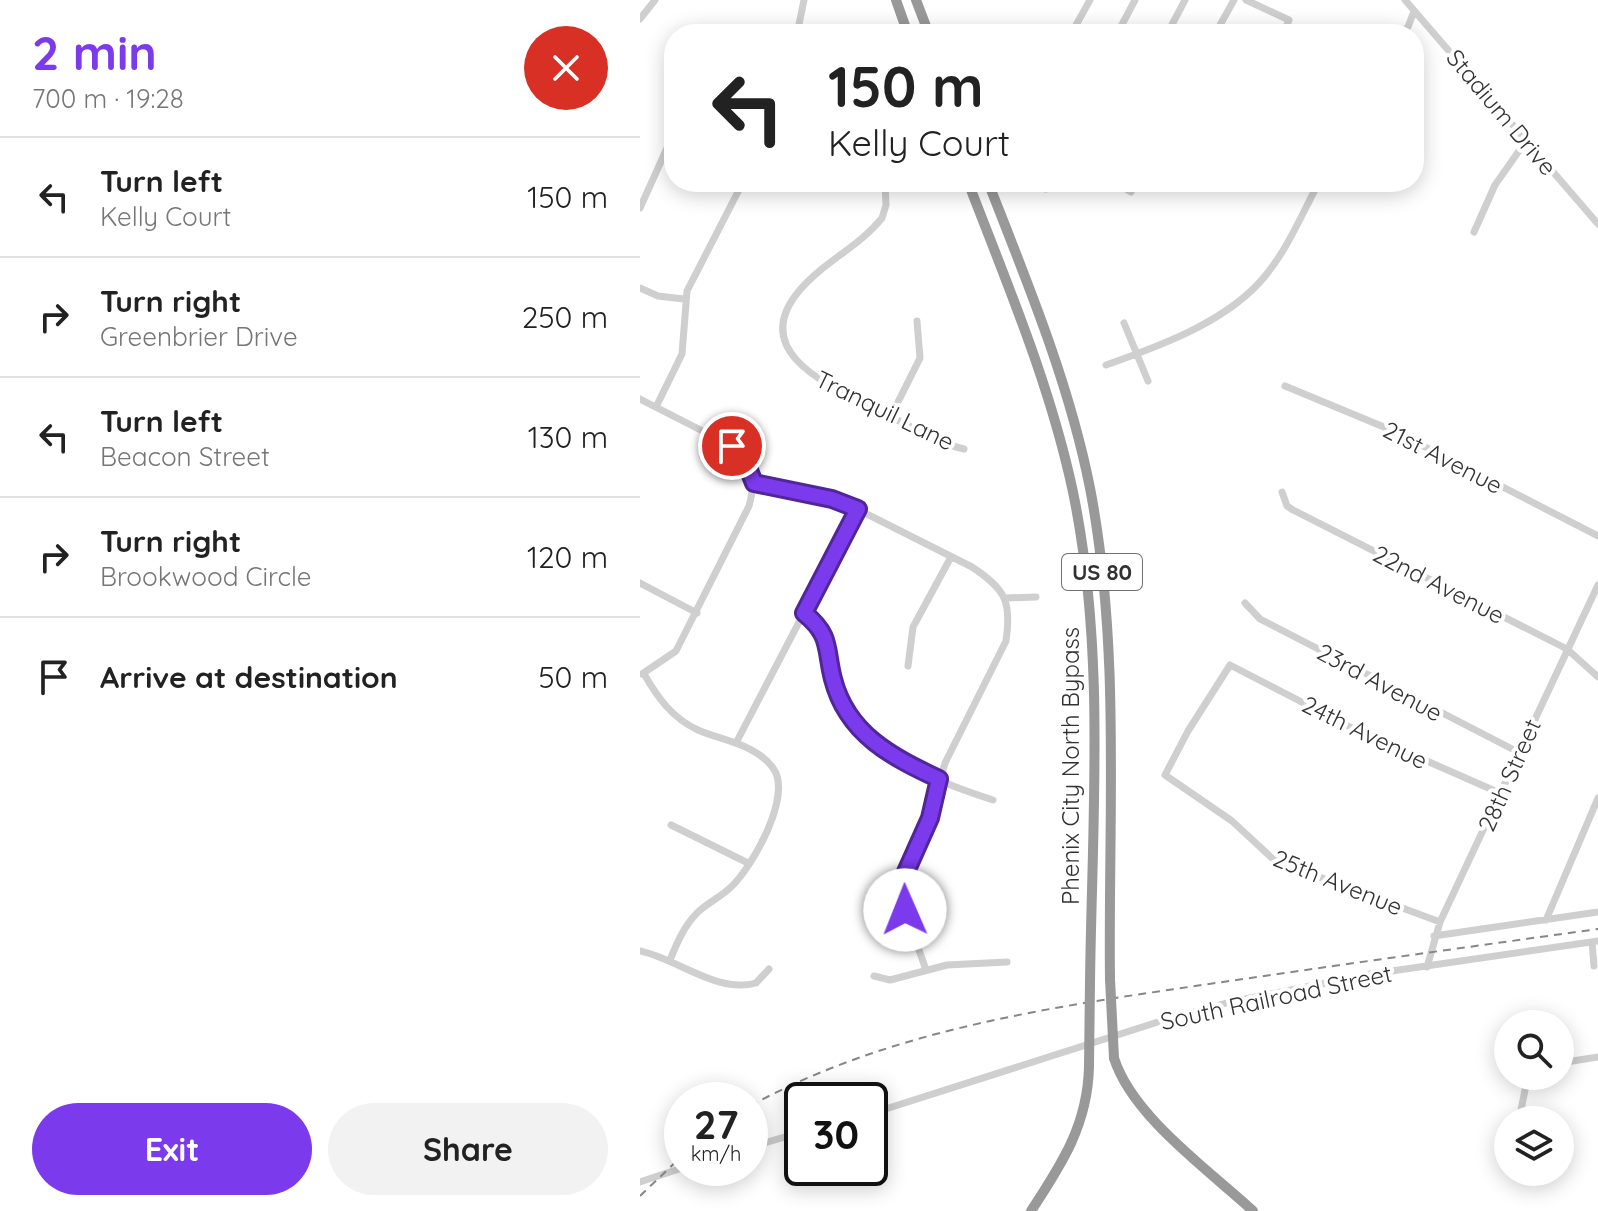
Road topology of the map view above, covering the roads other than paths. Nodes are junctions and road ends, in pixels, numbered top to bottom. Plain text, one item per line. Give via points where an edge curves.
1 (655, 0) edge
2 (804, 0) edge
3 (896, 0) edge
4 (916, 0) edge
5 (1090, 0) edge
6 (1135, 0) edge
7 (1185, 0) edge
8 (1234, 0) edge
9 (1246, 0) edge
10 (1405, 0) edge
11 (1414, 10) junction
12 (640, 19) edge
13 (799, 24) edge
14 (904, 24) edge
15 (925, 24) edge
16 (1077, 24) edge
17 (1122, 24) edge
18 (1172, 24) edge
19 (1221, 24) edge
20 (1287, 24) edge
21 (1408, 24) edge
22 (1526, 141) junction
23 (664, 155) edge
24 (738, 192) edge
25 (885, 192) edge
26 (972, 192) edge
27 (992, 192) edge
28 (1313, 192) edge
29 (640, 208) edge
30 (1598, 224) edge
31 (1474, 232) dead end
32 (640, 288) edge
33 (684, 299) junction
34 (917, 321) dead end
35 (1124, 323) dead end
36 (1138, 354) junction
37 (1106, 365) dead end
38 (1148, 381) dead end
39 (1285, 386) dead end
40 (640, 399) edge
41 (656, 407) junction
42 (891, 416) junction
43 (964, 449) dead end
44 (754, 483) junction
45 (1282, 492) dead end
46 (858, 509) junction
47 (1598, 536) edge
48 (951, 557) junction
49 (640, 583) edge
50 (1598, 585) edge
51 (1036, 597) dead end
52 (1006, 598) junction
53 (1245, 603) dead end
54 (697, 613) junction
55 (804, 613) junction
56 (1567, 649) junction
57 (1230, 665) joint
58 (908, 666) dead end
59 (642, 674) edge
60 (1598, 677) edge
61 (736, 743) junction
62 (1520, 753) junction
63 (939, 779) junction
64 (1502, 794) junction
65 (1598, 798) edge
66 (993, 800) dead end
67 (671, 825) dead end
68 (748, 863) junction
69 (1598, 912) edge
70 (1546, 920) junction
71 (1440, 922) junction
72 (1434, 936) junction
73 (1595, 942) edge
74 (640, 951) edge
75 (670, 960) junction
76 (1007, 962) dead end
77 (1594, 966) dead end
78 (1427, 967) junction
79 (769, 969) dead end
80 (926, 970) junction
81 (874, 976) dead end
82 (1598, 1057) edge
83 (1574, 1061) edge
84 (888, 1108) edge
85 (664, 1174) edge
86 (640, 1182) edge
87 (1031, 1211) edge
88 (1253, 1211) edge

1 - 12 street
2 - 13 street
3 - 14 highway
4 - 15 highway
5 - 16 street
6 - 17 street
7 - 18 street
8 - 19 street
9 - 20 street via 1289,20
10 - 11 street, Stadium Drive
11 - 21 street
11 - 22 street, Stadium Drive
22 - 30 street, Stadium Drive
22 - 31 street via 1495,185
23 - 29 street
24 - 33 street
25 - 42 street, Tranquil Lane via 882,218 800,289 784,319 786,340 803,370
26 - 87 highway, Phenix City North Bypass / US 80, bridge via 1048,396 1073,493 1091,658 1089,1082 1079,1132
27 - 88 highway, Phenix City North Bypass / US 80, bridge via 1063,384 1095,521 1109,662 1114,1058 1124,1085 1147,1112
28 - 36 street via 1273,265 1244,297
32 - 33 street
33 - 41 street via 682,354
34 - 42 street via 920,358
35 - 36 street
36 - 37 street
36 - 38 street
39 - 47 street, 21st Avenue via 1396,432
40 - 41 street
41 - 44 street via 743,455
42 - 43 street, Tranquil Lane via 941,443
44 - 46 street
44 - 54 street via 749,506
45 - 56 street, 22nd Avenue via 1293,510
46 - 48 street
46 - 55 street
48 - 52 street via 988,578
48 - 58 street via 913,627
49 - 54 street
50 - 56 street, 28th Street
51 - 52 street
52 - 63 street via 1006,641
53 - 62 street, 23rd Avenue via 1260,619
54 - 59 street via 676,651
55 - 61 street
55 - 63 street via 826,635 834,683 853,721 884,751
56 - 60 street, 22nd Avenue
56 - 62 street, 28th Street
57 - 64 street, 24th Avenue via 1354,729
57 - 71 street, 25th Avenue via 1165,775 1232,821 1274,860
59 - 61 street via 672,713 698,730
61 - 68 street via 773,767 781,789
62 - 64 street, 28th Street
63 - 66 street
63 - 80 street via 930,818 901,883
64 - 71 street, 28th Street
65 - 70 street
67 - 68 street
68 - 75 street via 732,887 697,913
69 - 70 street
70 - 72 street
71 - 72 street, 28th Street
72 - 78 street, 28th Street
73 - 77 street
73 - 78 street, South Railroad Street
74 - 75 street
75 - 79 street via 728,987 756,983
76 - 80 street
78 - 84 street, South Railroad Street via 1196,1011
80 - 81 street via 904,978
82 - 83 street
85 - 86 street

